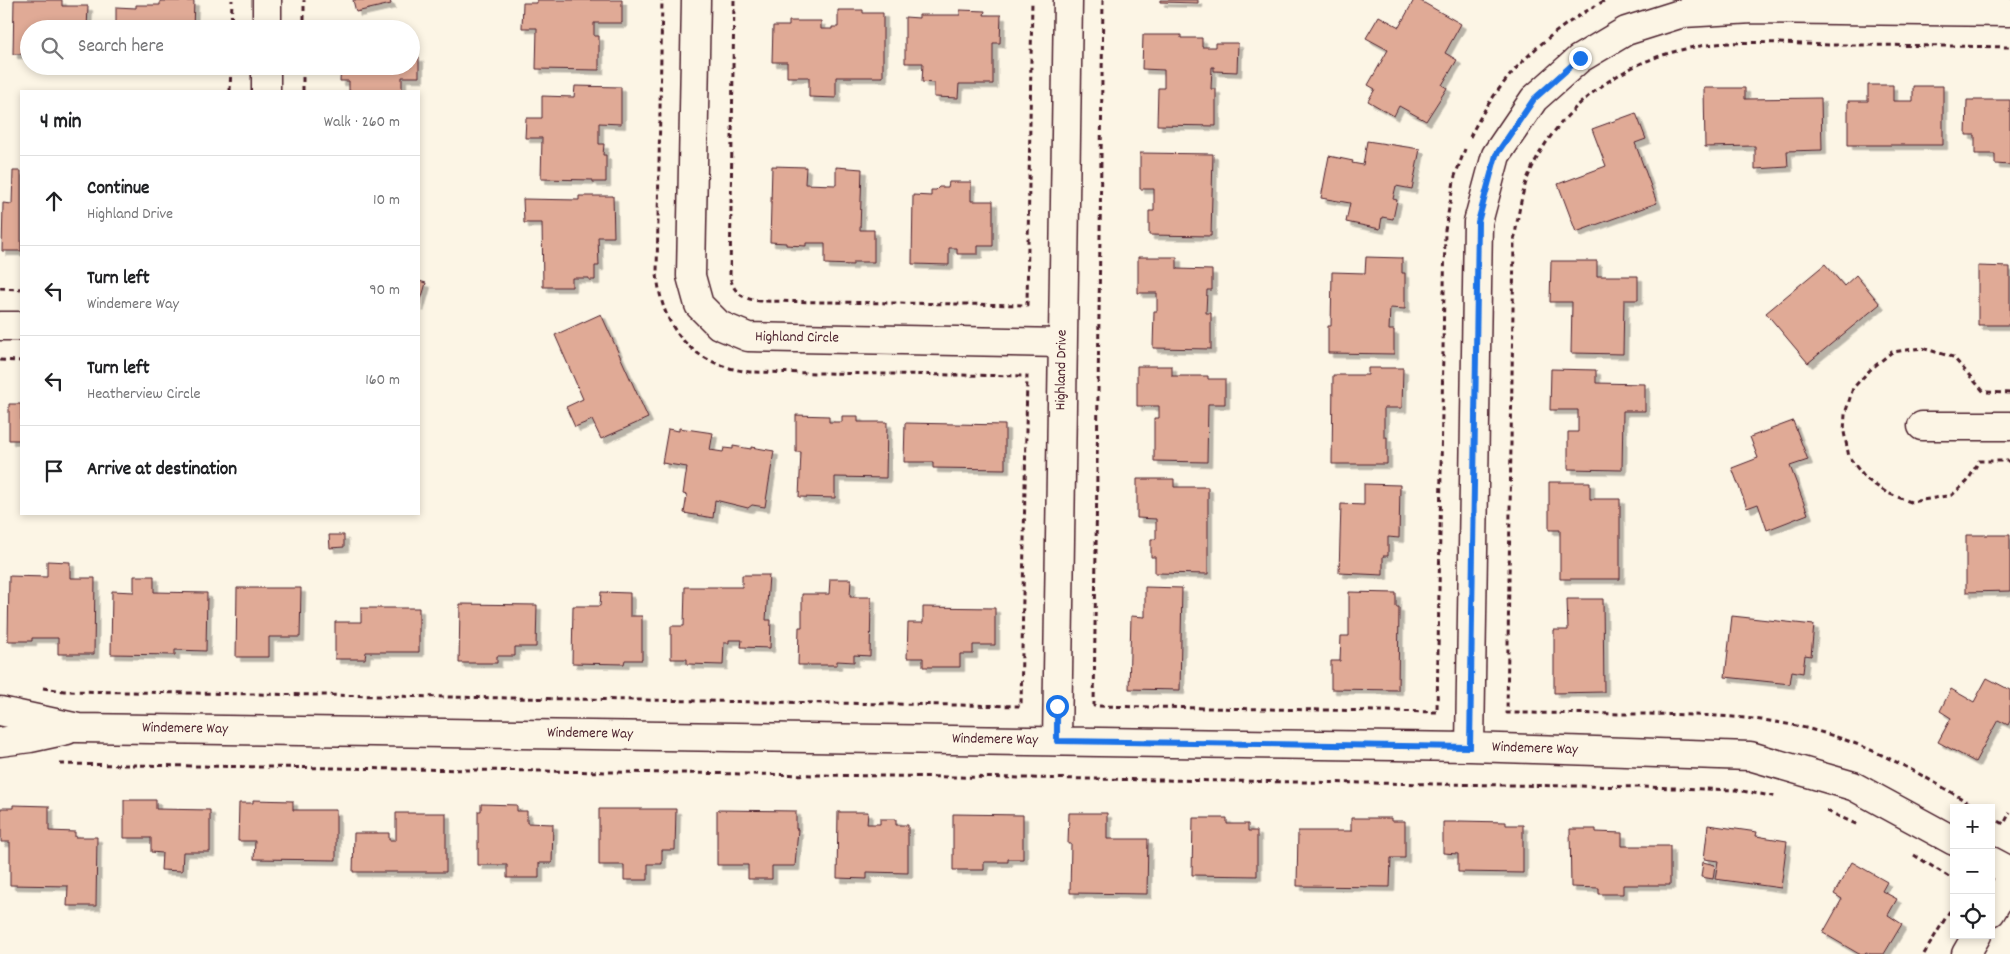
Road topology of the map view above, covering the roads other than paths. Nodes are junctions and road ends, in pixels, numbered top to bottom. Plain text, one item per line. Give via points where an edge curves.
1 (267, 0) edge
2 (696, 0) edge
3 (1068, 0) edge
4 (2010, 12) edge
5 (267, 20) edge
6 (266, 75) edge
7 (266, 90) edge
8 (0, 326) edge
9 (20, 326) edge
10 (1062, 342) junction
11 (1922, 426) dead end
12 (2010, 426) edge
13 (0, 711) edge
14 (78, 728) junction
15 (1057, 741) junction
16 (0, 742) edge
17 (1470, 747) junction
18 (1950, 838) edge
19 (1995, 863) edge
20 (2010, 871) edge
21 (2010, 880) edge
22 (1995, 905) edge
23 (1975, 939) edge
24 (1966, 954) edge

1 - 5 street
2 - 10 street, Highland Circle via 691,276 699,305 719,325 748,337
3 - 10 street, Highland Drive
4 - 17 street via 1753,9 1683,13 1626,31 1580,58 1534,99 1496,155 1478,222
6 - 7 street
8 - 9 street
10 - 15 street, Highland Drive
11 - 12 street
13 - 14 street, Windemere Way
14 - 15 street, Windemere Way
14 - 16 street, Windemere Way
15 - 17 street, Windemere Way
17 - 18 street, Windemere Way via 1750,756 1853,786
19 - 20 street
21 - 22 street
23 - 24 street

